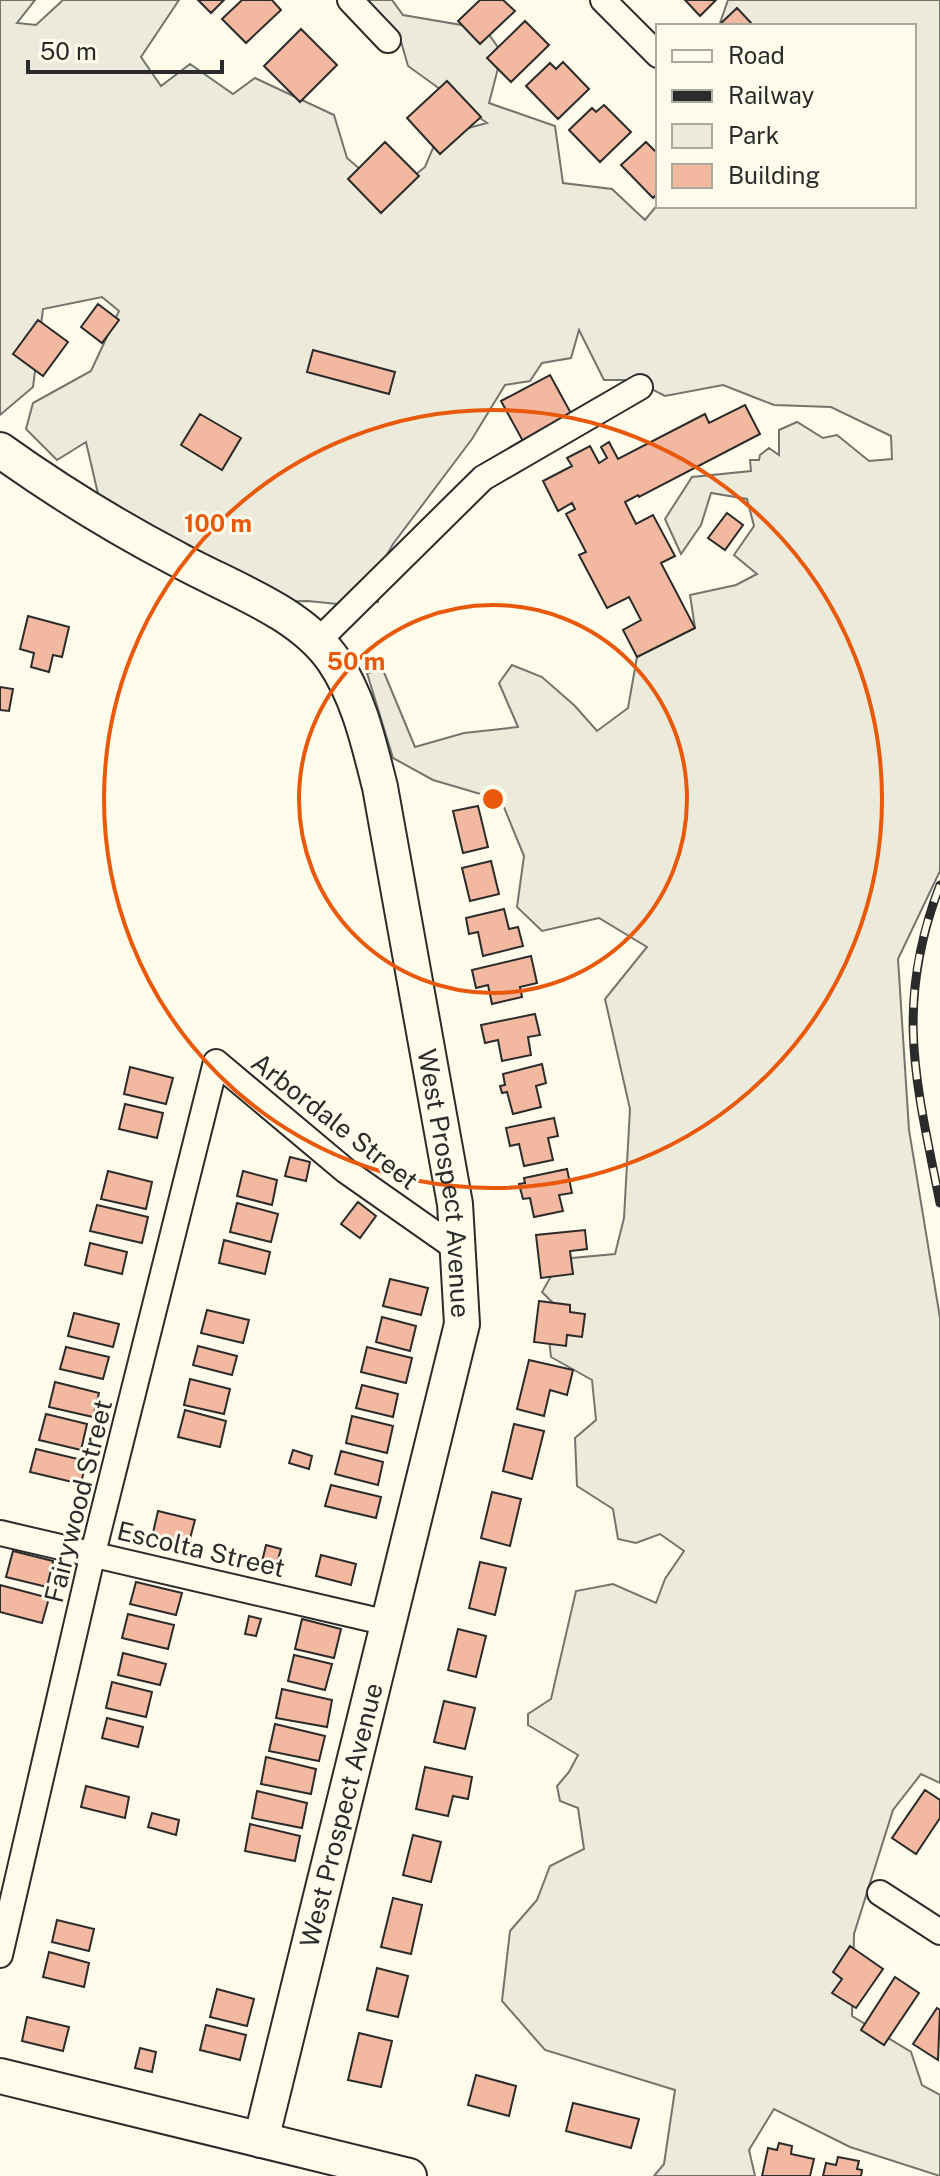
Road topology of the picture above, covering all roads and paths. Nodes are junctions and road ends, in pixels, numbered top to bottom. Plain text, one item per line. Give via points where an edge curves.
1 (350, 0) edge
2 (603, 0) edge
3 (388, 40) dead end
4 (656, 53) edge
5 (640, 387) dead end
6 (0, 450) edge
7 (318, 641) junction
8 (216, 1062) joint
9 (460, 1251) junction
10 (0, 1533) edge
11 (93, 1553) junction
12 (388, 1623) junction
13 (880, 1893) dead end
14 (940, 1932) edge
15 (0, 1955) edge
16 (0, 2076) edge
17 (261, 2140) junction
18 (409, 2176) edge

1 - 3 street
2 - 4 street
5 - 7 street via 483,478
6 - 7 street, West Prospect Avenue via 174,558 295,621
7 - 9 street, West Prospect Avenue via 352,693 380,787
8 - 9 street, Arbordale Street via 346,1171
8 - 11 street, Fairywood Street
9 - 12 street, West Prospect Avenue via 462,1324
10 - 11 street, Escolta Street
11 - 12 street, Escolta Street
11 - 15 street, Fairywood Street
12 - 17 street, West Prospect Avenue
13 - 14 street
16 - 17 street
17 - 18 street

